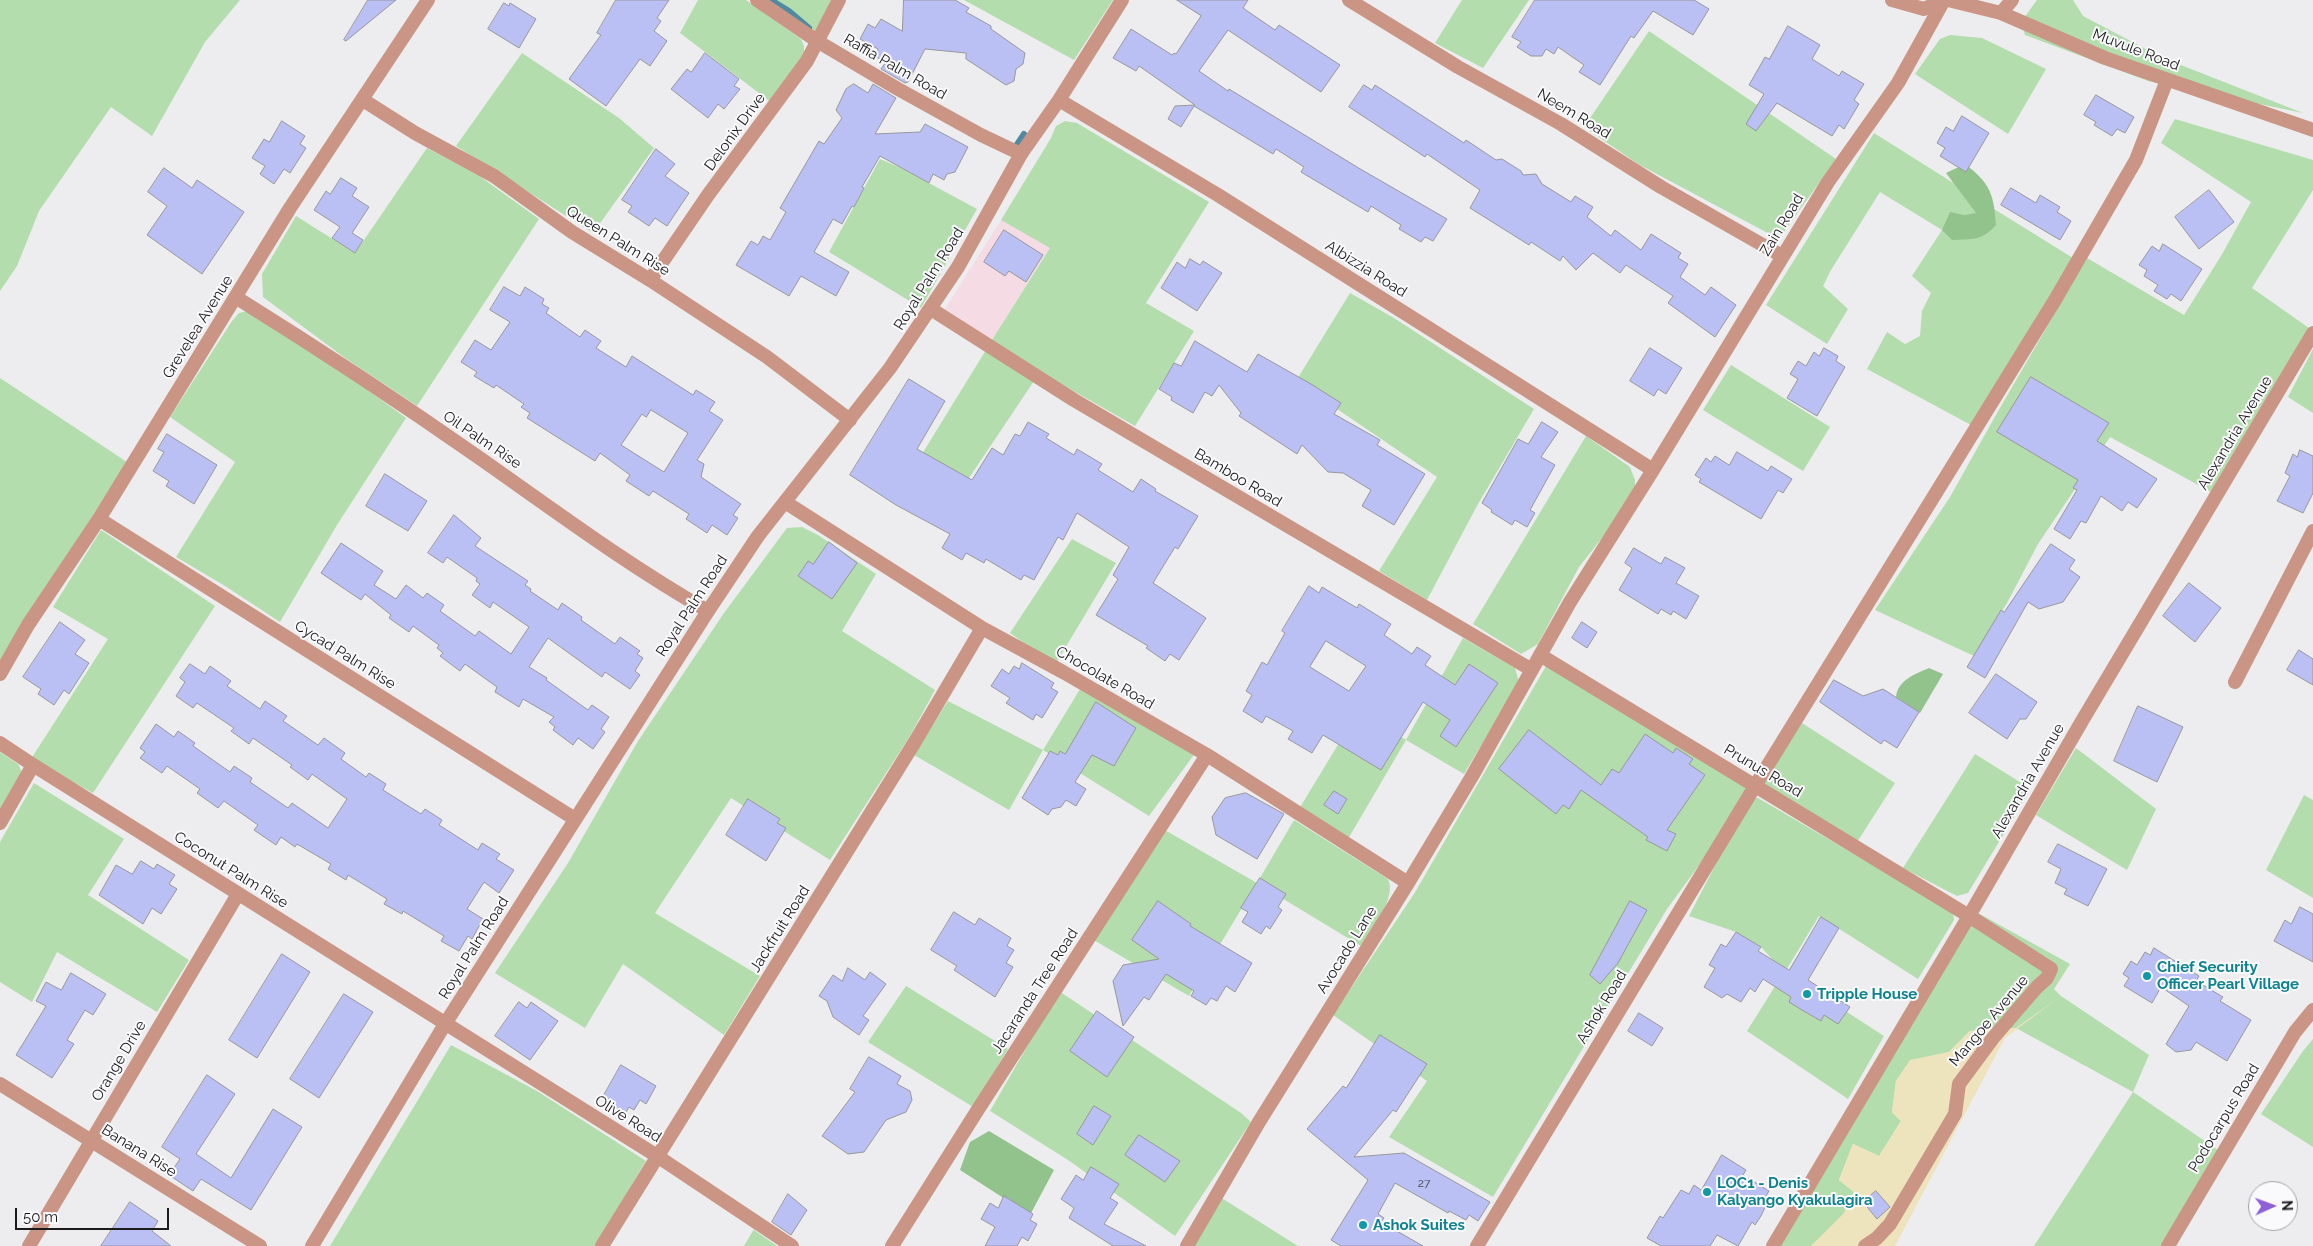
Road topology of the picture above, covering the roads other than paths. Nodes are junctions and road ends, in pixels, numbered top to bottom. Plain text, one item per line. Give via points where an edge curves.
1 (428, 0) edge
2 (757, 0) edge
3 (840, 0) edge
4 (1122, 0) edge
5 (1349, 0) edge
6 (1892, 0) edge
7 (1943, 0) edge
8 (1948, 0) edge
9 (2012, 0) edge
10 (2001, 13) junction
11 (816, 41) junction
12 (2166, 80) junction
13 (363, 100) junction
14 (1059, 100) junction
15 (2313, 130) edge
16 (1021, 154) junction
17 (1782, 256) junction
18 (650, 280) junction
19 (237, 298) junction
20 (931, 309) junction
21 (2313, 333) edge
22 (850, 420) junction
23 (1654, 470) junction
24 (785, 502) junction
25 (98, 519) junction
26 (2313, 532) edge
27 (708, 611) junction
28 (982, 628) junction
29 (1540, 655) junction
30 (1532, 670) junction
31 (0, 674) edge
32 (2235, 682) dead end
33 (0, 742) edge
34 (1207, 755) junction
35 (33, 766) junction
36 (1755, 786) junction
37 (575, 819) junction
38 (0, 823) edge
39 (1408, 883) junction
40 (238, 894) junction
41 (1969, 916) junction
42 (2051, 969) joint
43 (2313, 1010) edge
44 (445, 1024) junction
45 (0, 1084) edge
46 (90, 1140) junction
47 (657, 1156) junction
48 (29, 1246) edge
49 (260, 1246) edge
50 (312, 1246) edge
51 (602, 1246) edge
52 (792, 1246) edge
53 (892, 1246) edge
54 (1187, 1246) edge
55 (1476, 1246) edge
56 (1773, 1246) edge
57 (1865, 1246) edge
58 (2168, 1246) edge

1 - 13 street, Grevelea Avenue
2 - 11 street, Raffia Palm Road
3 - 11 street, Delonix Drive
4 - 14 street, Royal Palm Road
5 - 17 street, Neem Road
6 - 7 street via 1924,9
7 - 17 street, Zain Road via 1898,83 1828,182
8 - 10 street, Muvule Road
9 - 10 street
10 - 12 street, Muvule Road via 2105,58
11 - 16 street, Raffia Palm Road via 981,135
11 - 18 street, Delonix Drive via 807,61
12 - 15 street, Muvule Road
12 - 36 street, Ashok Road via 2136,160 2055,300
13 - 18 street, Queen Palm Rise via 494,176 572,232
13 - 19 street, Grevelea Avenue via 290,208
14 - 16 street, Royal Palm Road
14 - 23 street, Albizzia Road via 1226,200
16 - 20 street, Royal Palm Road
17 - 23 street, Zain Road
18 - 22 street, Queen Palm Rise via 767,357
19 - 25 street, Grevelea Avenue
19 - 27 street, Oil Palm Rise via 479,457 670,589
20 - 22 street, Royal Palm Road
20 - 30 street, Bamboo Road via 1074,400
21 - 41 street, Alexandria Avenue
22 - 24 street, Royal Palm Road
23 - 29 street, Zain Road
24 - 27 street, Royal Palm Road via 745,554
24 - 28 street, Chocolate Road
25 - 31 street, Grevelea Avenue via 28,625
25 - 37 street, Cycad Palm Rise
26 - 32 street
27 - 37 street, Royal Palm Road
28 - 34 street, Chocolate Road
28 - 47 street, Jackfruit Road via 916,740
29 - 30 street, Avocado Lane
29 - 36 street, Prunus Road
30 - 39 street, Avocado Lane
33 - 35 street, Coconut Palm Rise
34 - 39 street, Chocolate Road
34 - 53 street, Jacaranda Tree Road
35 - 38 street
35 - 40 street, Coconut Palm Rise
36 - 41 street, Prunus Road
36 - 55 street, Ashok Road
37 - 44 street, Royal Palm Road
39 - 54 street, Avocado Lane via 1259,1122
40 - 44 street, Coconut Palm Rise
40 - 46 street, Orange Drive
41 - 42 street, Prunus Road
41 - 56 street, Alexandria Avenue
42 - 57 street, Mangoe Avenue via 2047,978 1972,1063 1957,1087 1955,1114 1890,1224
43 - 58 street, Podocarpus Road via 2295,1032
44 - 47 street, Olive Road
44 - 50 street, Royal Palm Road
45 - 46 street, Banana Rise
46 - 48 street, Orange Drive
46 - 49 street, Banana Rise
47 - 51 street, Jackfruit Road
47 - 52 street, Olive Road

